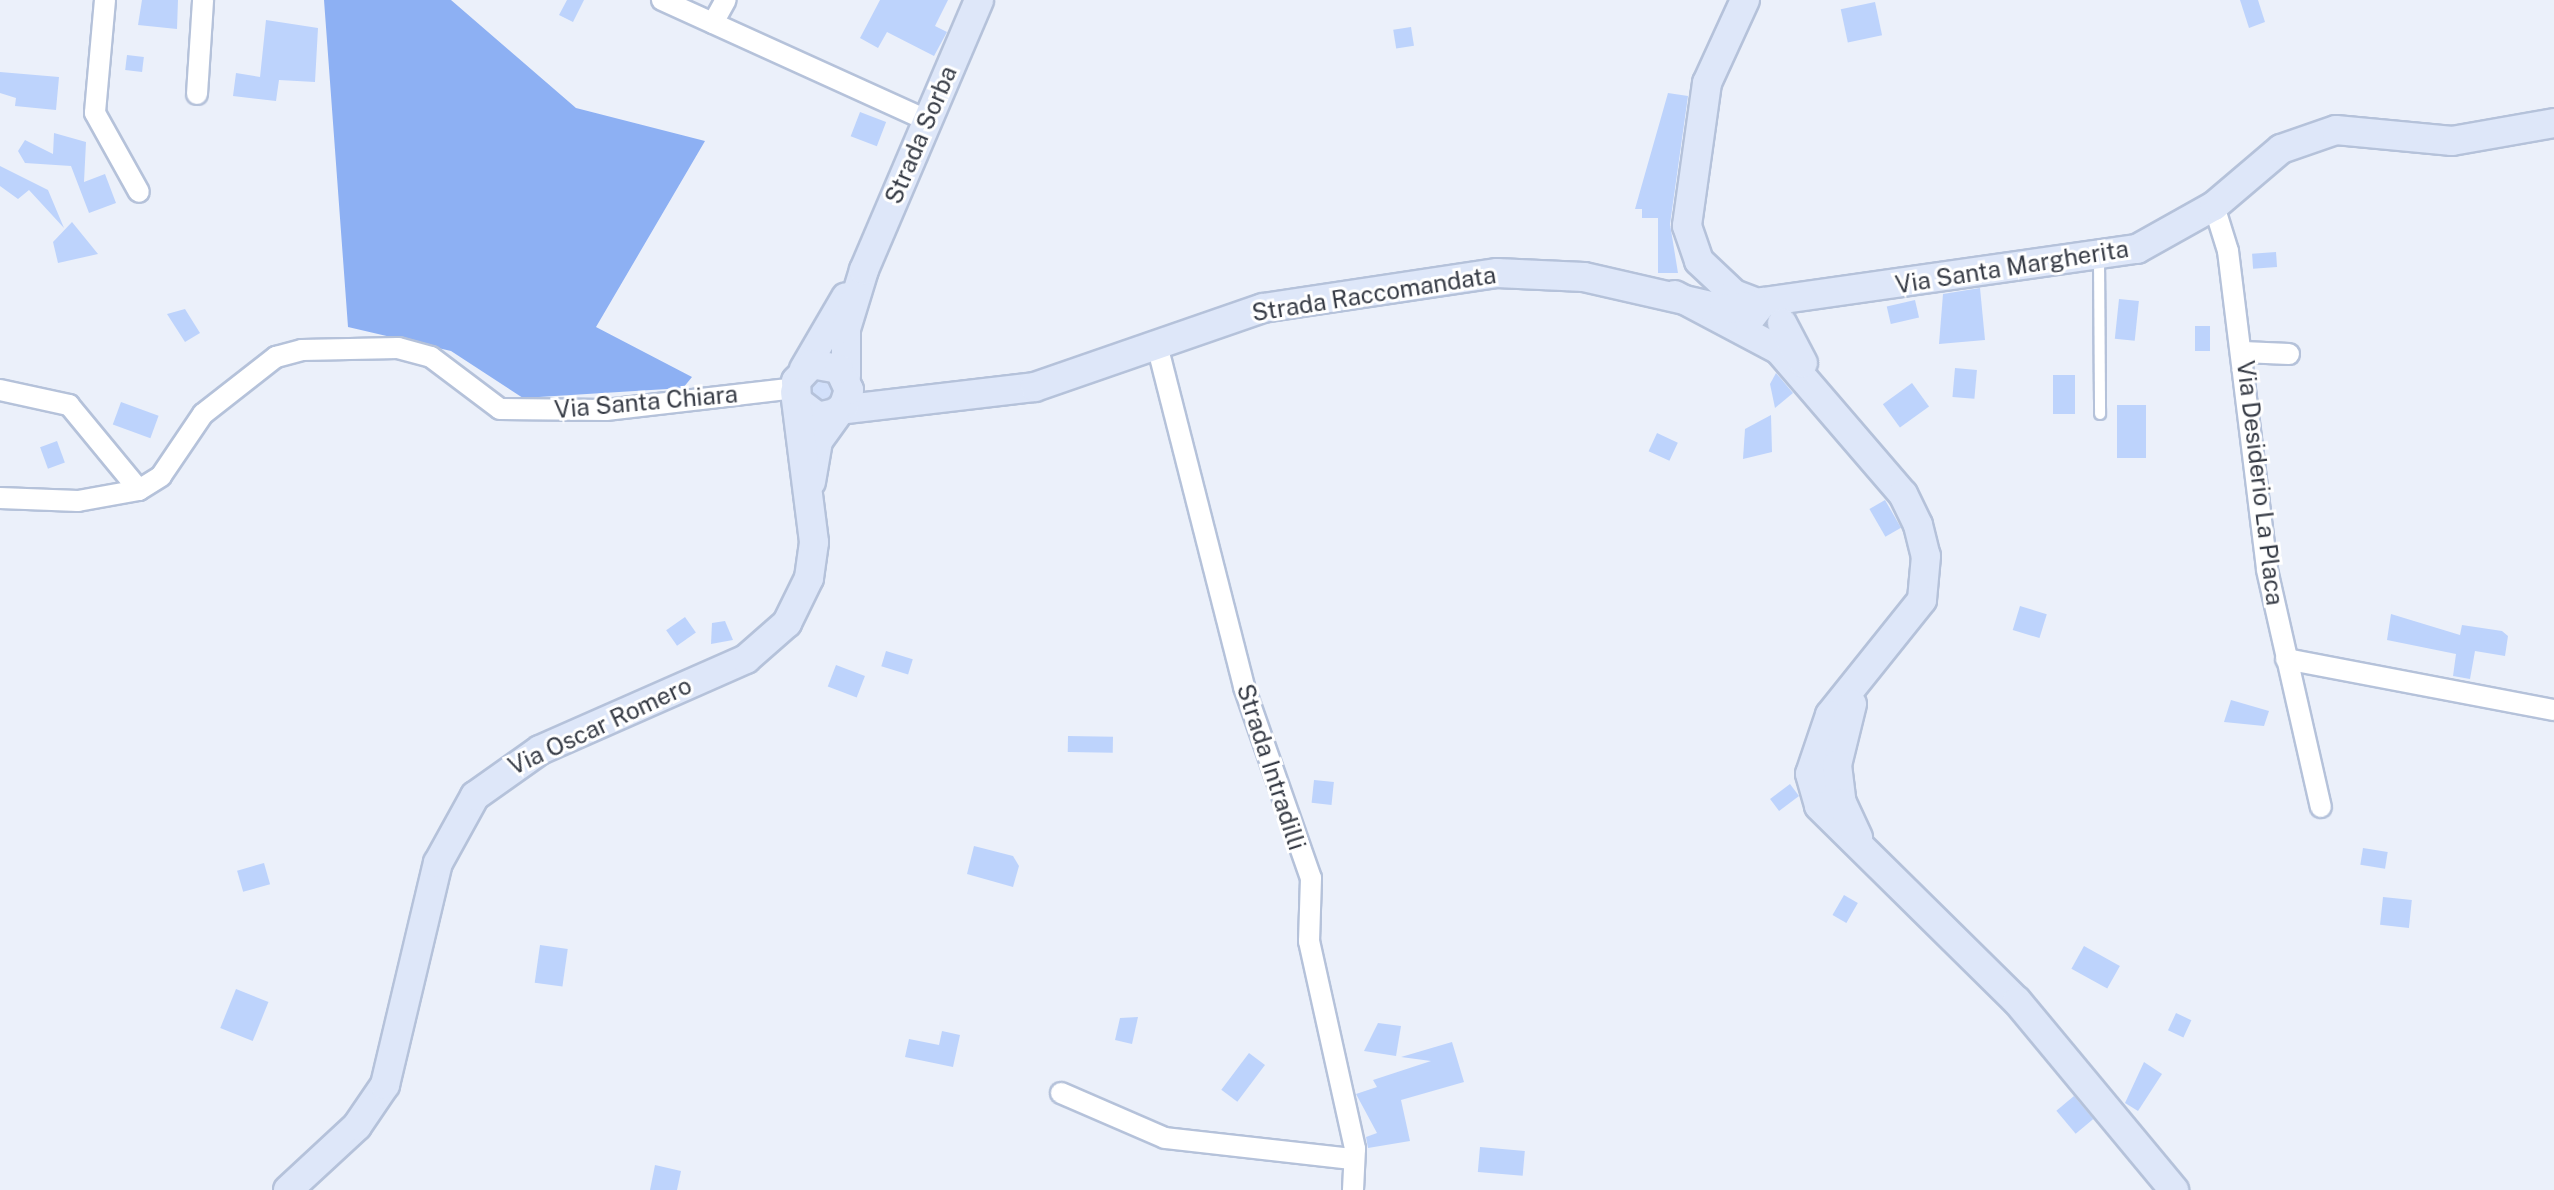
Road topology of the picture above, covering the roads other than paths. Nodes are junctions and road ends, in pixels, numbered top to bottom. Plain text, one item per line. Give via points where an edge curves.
1 (105, 0) edge
2 (203, 0) edge
3 (662, 0) edge
4 (726, 0) edge
5 (979, 0) edge
6 (1745, 0) edge
7 (713, 23) junction
8 (197, 94) dead end
9 (926, 120) junction
10 (2554, 123) edge
11 (139, 192) dead end
12 (2214, 206) junction
13 (2099, 259) junction
14 (864, 270) junction
15 (1765, 317) junction
16 (1157, 345) junction
17 (2243, 352) junction
18 (2289, 354) dead end
19 (847, 380) junction
20 (798, 383) junction
21 (0, 390) edge
22 (892, 400) junction
23 (837, 412) junction
24 (2100, 414) dead end
25 (139, 490) junction
26 (810, 490) junction
27 (0, 498) edge
28 (2286, 659) junction
29 (2554, 710) edge
30 (2321, 807) dead end
31 (1061, 1093) dead end
32 (1351, 1159) junction
33 (288, 1190) edge
34 (1353, 1190) edge
35 (2174, 1190) edge

1 - 11 street via 95,113
2 - 8 street
3 - 7 street
4 - 7 street
5 - 9 street, Strada Sorba
6 - 15 street via 1707,83 1687,226 1699,261
7 - 9 street
9 - 14 street, Strada Sorba
10 - 12 street, Via Santa Margherita via 2452,141 2336,130 2281,149
12 - 13 street, Via Santa Margherita via 2174,233
12 - 17 street, Via Desiderio La Placa
13 - 15 street, Via Santa Margherita via 1816,296
13 - 24 lane
14 - 19 street via 846,329
14 - 20 street
15 - 16 street, Strada Raccomandata via 1584,277 1497,273 1263,308
15 - 35 street via 1903,494 1926,556 1927,581 1915,617 1830,715 1810,774 1819,806 2017,1001
16 - 22 street, Strada Raccomandata via 1035,387
16 - 32 street, Strada Intradilli via 1244,687 1311,878 1309,941 1355,1149
17 - 18 street
17 - 28 street, Via Desiderio La Placa via 2267,570
19 - 20 street via 831,364
19 - 22 street
19 - 23 street
20 - 23 street via 809,414
20 - 25 street, Via Santa Chiara via 606,410 500,409 431,357 398,348 302,350 276,357 203,414 161,476
20 - 26 street via 797,445
21 - 25 street via 69,405
22 - 23 street, Strada Raccomandata
23 - 26 street via 818,441
25 - 27 street via 78,501
26 - 33 street, Via Oscar Romero via 809,578 775,637 746,659 513,764 475,796 438,863 385,1085 357,1126
28 - 29 street
28 - 30 street, Via Desiderio La Placa
31 - 32 street via 1165,1138
32 - 34 street, Strada Intradilli

